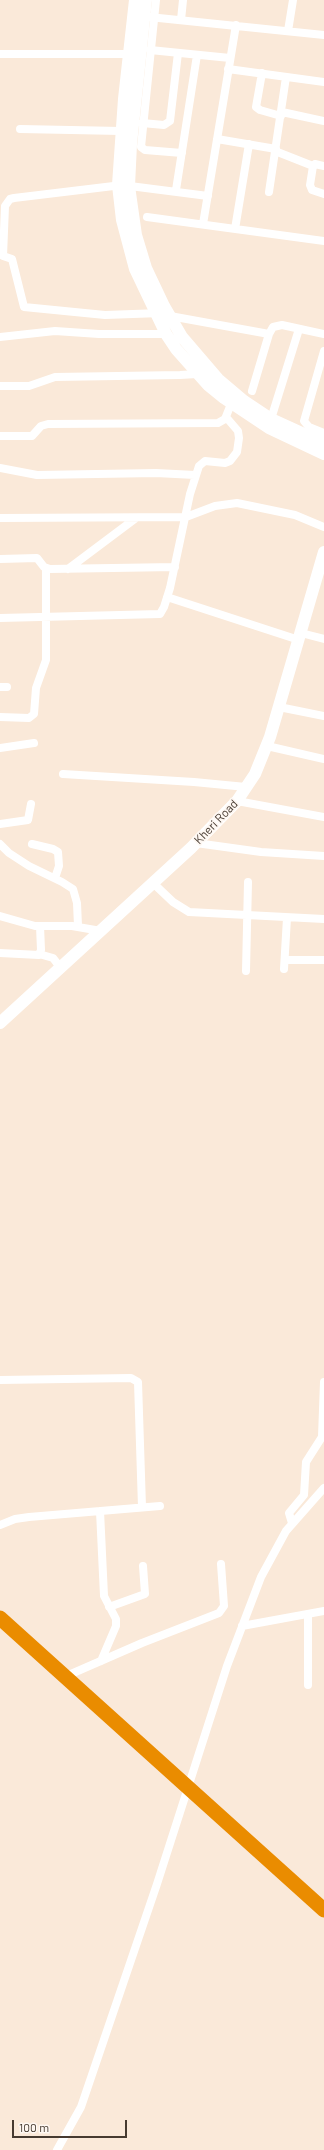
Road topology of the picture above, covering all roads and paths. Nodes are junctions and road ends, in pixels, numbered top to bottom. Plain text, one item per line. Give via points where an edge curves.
1 (135, 0) edge
2 (146, 0) edge
3 (156, 0) edge
4 (183, 0) edge
5 (293, 0) edge
6 (149, 17) junction
7 (181, 20) junction
8 (236, 25) junction
9 (324, 26) edge
10 (288, 31) junction
11 (323, 35) edge
12 (178, 52) junction
13 (137, 53) junction
14 (0, 54) edge
15 (198, 55) junction
16 (230, 58) junction
17 (228, 69) junction
18 (262, 73) junction
19 (286, 77) junction
20 (324, 82) edge
21 (281, 114) junction
22 (324, 121) edge
23 (142, 123) junction
24 (20, 129) dead end
25 (121, 131) junction
26 (216, 139) junction
27 (249, 144) junction
28 (276, 150) junction
29 (182, 153) junction
30 (313, 166) junction
31 (324, 166) edge
32 (124, 185) junction
33 (176, 190) junction
34 (269, 192) dead end
35 (324, 194) edge
36 (208, 196) junction
37 (147, 217) dead end
38 (203, 224) junction
39 (235, 229) junction
40 (324, 241) edge
41 (163, 314) junction
42 (299, 329) junction
43 (166, 334) junction
44 (269, 334) junction
45 (324, 334) edge
46 (0, 337) edge
47 (324, 351) edge
48 (197, 374) junction
49 (0, 386) edge
50 (252, 391) dead end
51 (232, 404) junction
52 (226, 417) junction
53 (271, 419) junction
54 (324, 433) edge
55 (0, 436) edge
56 (324, 443) edge
57 (324, 454) edge
58 (0, 468) edge
59 (195, 475) junction
60 (186, 517) junction
61 (0, 518) edge
62 (136, 518) junction
63 (324, 527) edge
64 (324, 552) edge
65 (0, 559) edge
66 (175, 567) junction
67 (46, 568) junction
68 (68, 569) junction
69 (321, 573) edge
70 (167, 597) junction
71 (45, 617) junction
72 (0, 618) edge
73 (300, 637) junction
74 (324, 639) edge
75 (279, 707) junction
76 (324, 716) edge
77 (0, 717) edge
78 (34, 743) dead end
79 (267, 746) junction
80 (0, 748) edge
81 (324, 758) edge
82 (63, 774) dead end
83 (246, 787) junction
84 (237, 801) junction
85 (31, 804) dead end
86 (324, 817) edge
87 (0, 824) edge
88 (196, 843) junction
89 (0, 844) edge
90 (32, 844) dead end
91 (324, 856) edge
92 (55, 878) junction
93 (248, 882) dead end
94 (153, 883) junction
95 (0, 916) edge
96 (248, 917) junction
97 (288, 918) junction
98 (324, 919) edge
99 (40, 926) junction
100 (78, 926) junction
101 (101, 931) junction
102 (0, 952) edge
103 (40, 954) junction
104 (324, 960) edge
105 (60, 968) junction
106 (246, 971) dead end
107 (1, 1021) edge
108 (0, 1380) edge
109 (324, 1382) edge
110 (322, 1441) edge
111 (324, 1488) edge
112 (160, 1506) dead end
113 (142, 1507) junction
114 (100, 1511) junction
115 (291, 1521) junction
116 (0, 1525) edge
117 (221, 1564) dead end
118 (143, 1566) dead end
119 (109, 1607) junction
120 (324, 1611) edge
121 (308, 1614) junction
122 (0, 1618) edge
123 (242, 1626) junction
124 (101, 1660) junction
125 (64, 1677) junction
126 (308, 1685) dead end
127 (183, 1783) junction
128 (324, 1910) edge
129 (57, 2150) edge

1 - 13 street
2 - 6 street
3 - 6 street
4 - 7 street
5 - 10 street
6 - 7 street
6 - 13 street
7 - 8 street
8 - 10 street
8 - 16 street
9 - 11 street
10 - 11 street
12 - 13 street
12 - 15 street
12 - 23 street via 170,121 164,125
13 - 14 street
13 - 23 street
13 - 25 street
13 - 32 street via 131,144
15 - 16 street
15 - 29 street
16 - 17 street
17 - 18 street
17 - 26 street
18 - 19 street
18 - 21 street via 256,107
19 - 20 street
19 - 21 street
21 - 22 street
21 - 28 street
23 - 29 street via 142,149
24 - 25 street
25 - 32 street
26 - 27 street
26 - 36 street
27 - 28 street
27 - 39 street
28 - 30 street
28 - 34 street
29 - 33 street
30 - 31 street
30 - 35 street via 310,188
32 - 33 street
32 - 41 street via 140,252
32 - 41 street via 10,199 5,206 3,256 12,259 24,307 105,315
33 - 36 street
36 - 38 street
37 - 38 street
38 - 39 street
39 - 40 street
41 - 43 street
41 - 44 street
41 - 53 street via 218,379
42 - 44 street via 277,325
42 - 45 street
42 - 53 street
43 - 46 street via 55,331
43 - 48 street
44 - 50 street
47 - 54 street via 304,417 306,424
48 - 49 street via 55,377 29,386
48 - 51 street
51 - 52 street
51 - 57 street via 269,428
52 - 55 street via 218,423 48,424 41,426 32,436
52 - 59 street via 234,425 239,438 234,457 225,463 202,462
53 - 56 street
58 - 59 street via 37,475
59 - 60 street
60 - 62 street
60 - 63 street via 221,505 237,503 295,515
60 - 66 street
61 - 62 street
62 - 68 street
64 - 69 street, Kheri Road
65 - 67 street via 37,558
66 - 68 street
66 - 70 street
67 - 68 street
67 - 71 street
69 - 73 street, Kheri Road
70 - 71 street via 162,611 156,616
70 - 73 street
71 - 72 street
71 - 77 street via 46,660 36,688 34,714 29,718
73 - 74 street
73 - 75 street, Kheri Road
75 - 76 street
75 - 79 street, Kheri Road
78 - 80 street
79 - 81 street
79 - 83 street, Kheri Road
82 - 83 street
83 - 84 street, Kheri Road
84 - 86 street
84 - 88 street, Kheri Road
85 - 87 street via 28,820
88 - 91 street via 261,852
88 - 94 street, Kheri Road
89 - 92 street via 20,860
90 - 92 street via 58,852 59,866
92 - 100 street via 69,885 76,894
93 - 96 street
94 - 96 street via 177,906 189,912
94 - 101 street, Kheri Road
95 - 99 street
96 - 97 street
96 - 106 street
97 - 98 street
97 - 104 street via 284,964
99 - 100 street
99 - 103 street
100 - 101 street
101 - 105 street, Kheri Road
102 - 103 street via 34,956
103 - 105 street via 53,958
105 - 107 street, Kheri Road
108 - 113 street via 131,1378 138,1382
109 - 110 street
110 - 115 street via 306,1462 304,1495 289,1513
111 - 115 street
112 - 113 street
113 - 114 street
114 - 116 street via 29,1517
114 - 119 street via 103,1588
115 - 123 street via 271,1555
117 - 124 street via 224,1606 219,1613
118 - 119 street via 145,1594
119 - 124 street via 116,1619 116,1626
120 - 121 street
121 - 123 street
121 - 126 street
122 - 125 highway
123 - 127 street
124 - 125 street
125 - 127 highway
127 - 128 highway
127 - 129 street via 81,2107

